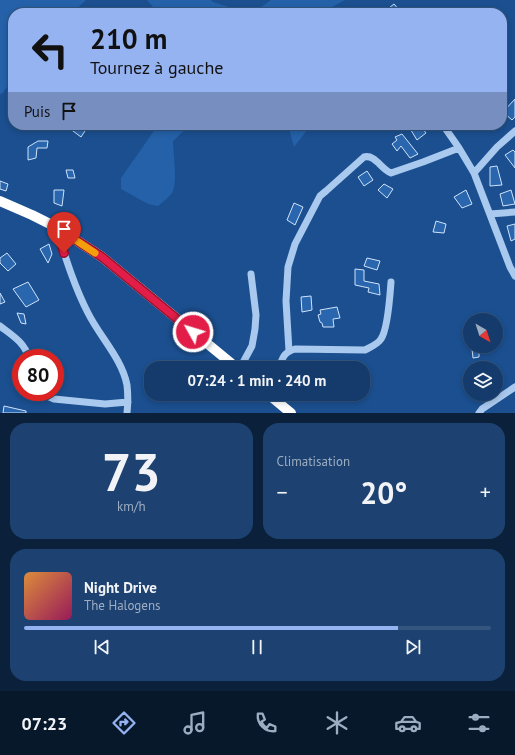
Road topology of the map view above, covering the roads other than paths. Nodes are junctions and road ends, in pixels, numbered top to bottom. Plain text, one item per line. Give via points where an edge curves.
1 (446, 130) edge
2 (515, 131) edge
3 (459, 148) junction
4 (474, 173) junction
5 (0, 201) edge
6 (515, 212) edge
7 (490, 214) junction
8 (56, 227) junction
9 (251, 274) dead end
10 (515, 276) edge
11 (391, 282) dead end
12 (0, 326) edge
13 (25, 349) edge
14 (289, 351) junction
15 (230, 361) edge
16 (243, 361) edge
17 (282, 361) edge
18 (515, 387) edge
19 (64, 400) edge
20 (276, 401) edge
21 (128, 402) junction
22 (127, 413) edge
23 (291, 413) edge
24 (479, 413) edge

1 - 3 street
2 - 4 street via 497,146
3 - 4 street
3 - 14 street via 391,172 372,157 364,157 320,196 295,244 288,267 286,300
4 - 7 street
5 - 8 highway
6 - 7 street
7 - 10 street
8 - 15 highway via 102,257
8 - 21 street via 87,312 120,366 127,385
9 - 16 street via 256,315 255,329 252,346
11 - 14 street via 384,333 375,345 365,350
12 - 13 street
14 - 17 street
18 - 24 street
19 - 21 street via 106,404
20 - 23 highway
21 - 22 street

